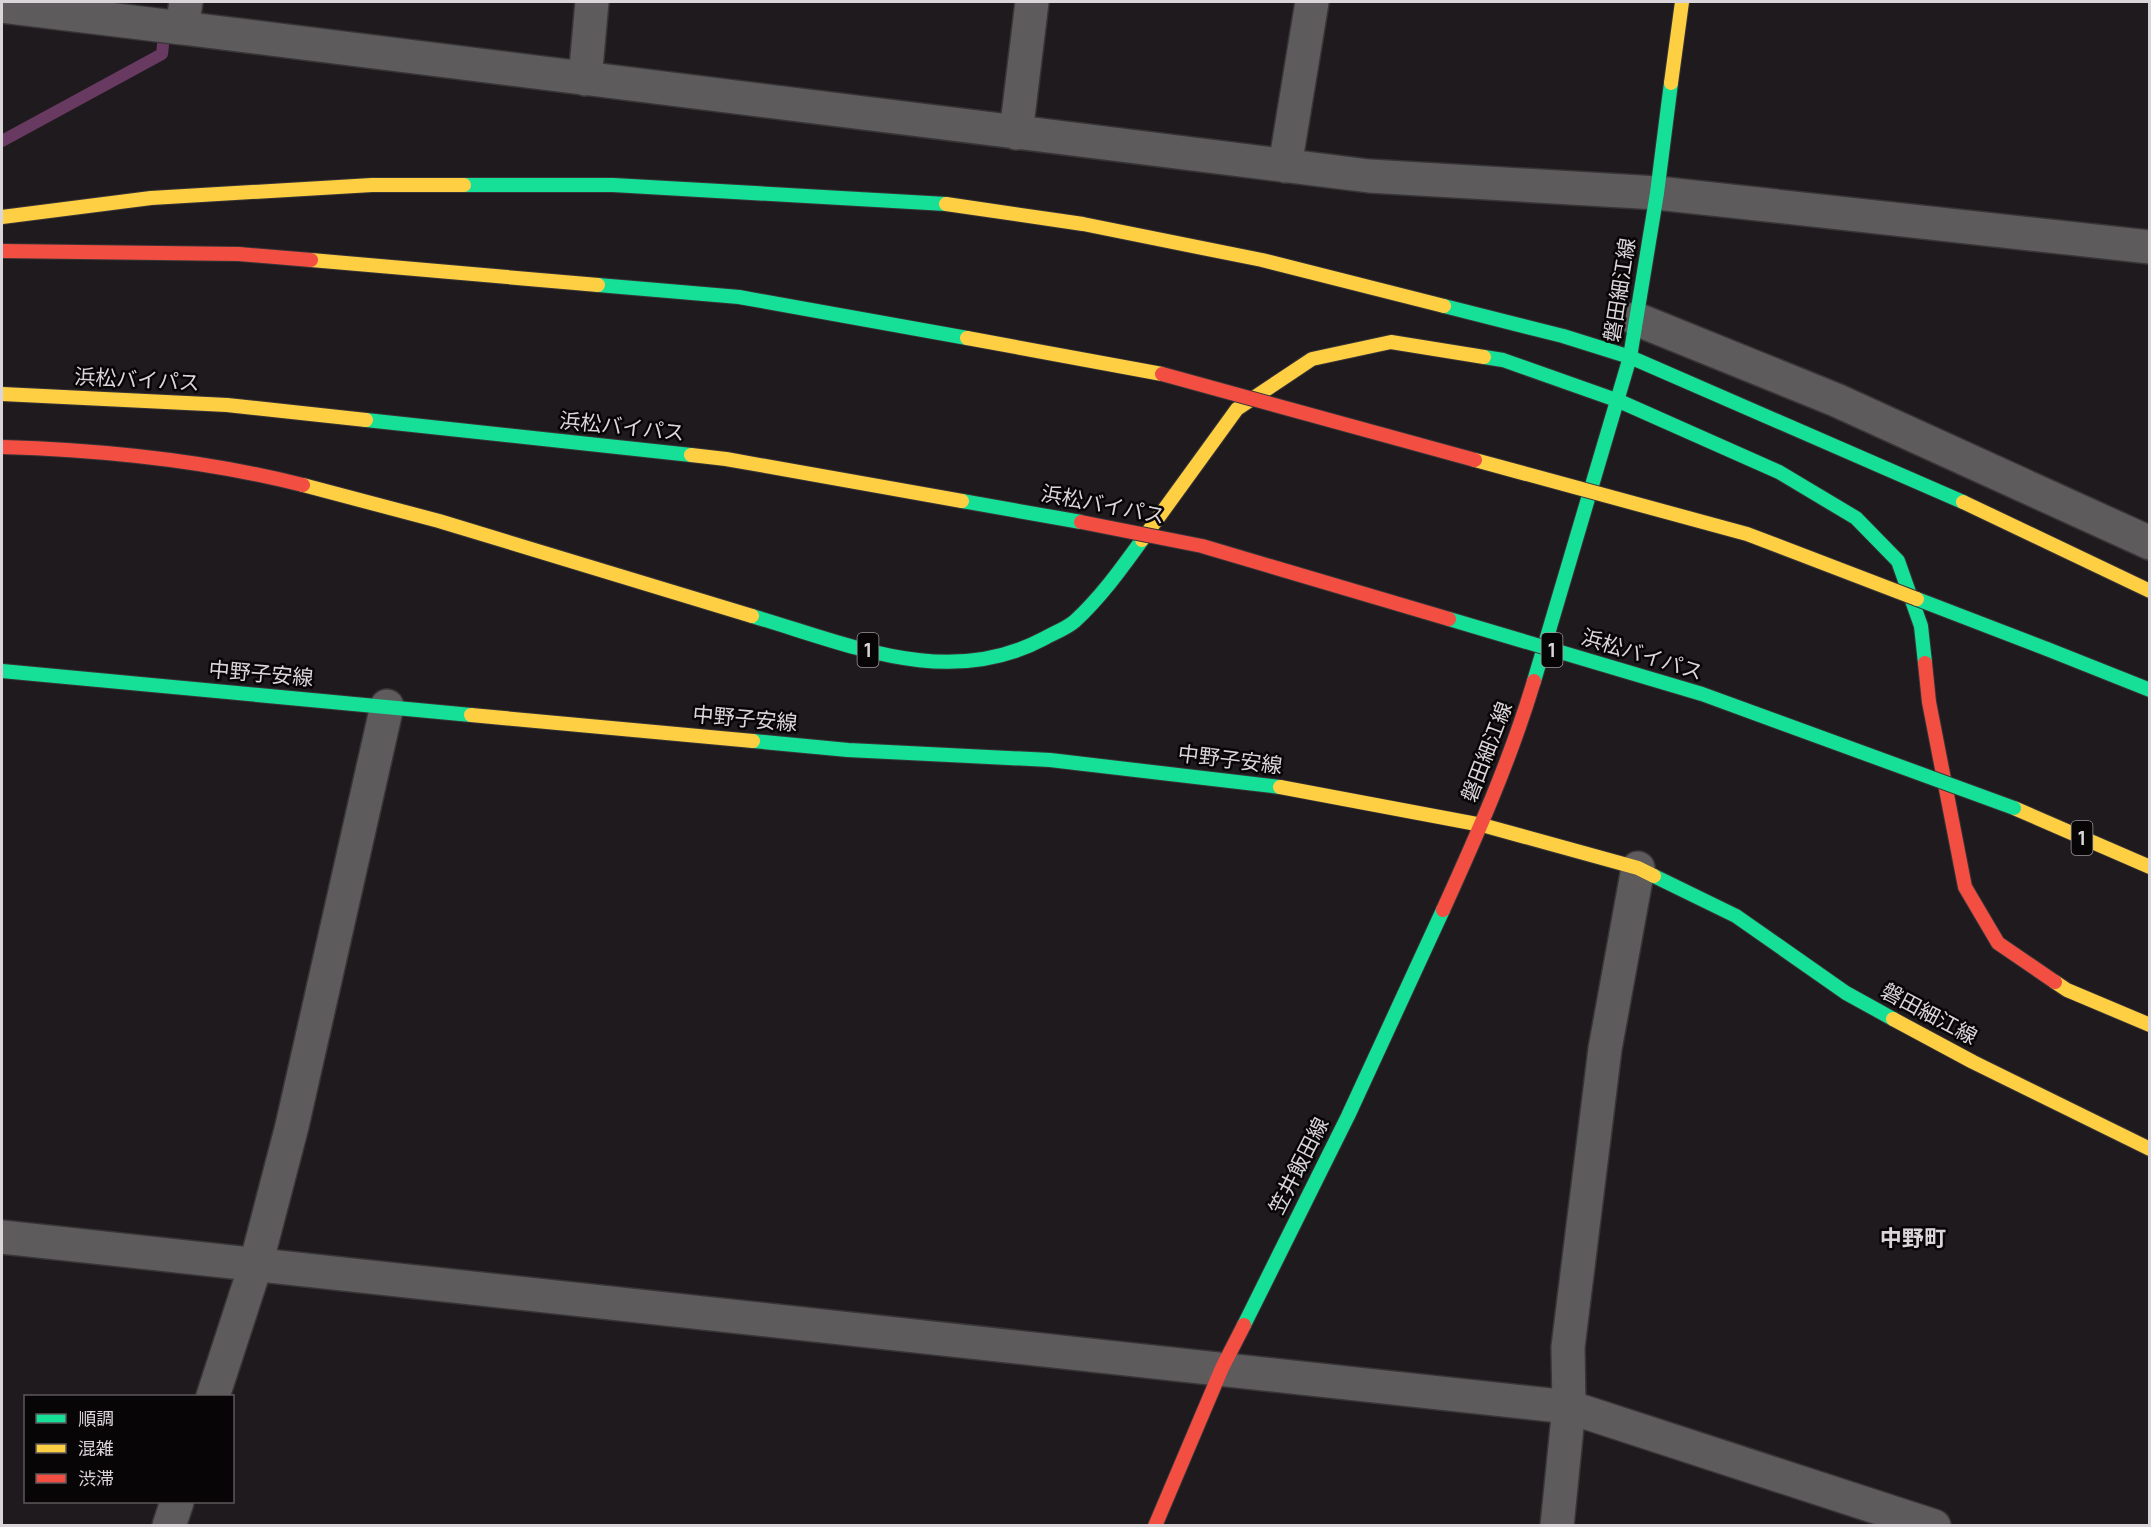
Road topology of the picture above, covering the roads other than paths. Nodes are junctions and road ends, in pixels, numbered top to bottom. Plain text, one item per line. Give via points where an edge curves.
1 (592, 2) edge
2 (1032, 2) edge
3 (1312, 2) edge
4 (1682, 2) edge
5 (2, 6) edge
6 (184, 15) edge
7 (585, 79) junction
8 (1016, 133) junction
9 (1285, 166) junction
10 (1657, 193) junction
11 (2, 217) edge
12 (2150, 247) edge
13 (2, 251) edge
14 (1636, 319) junction
15 (1630, 357) junction
16 (2, 394) edge
17 (1619, 401) junction
18 (2, 447) edge
19 (2150, 543) edge
20 (2150, 591) edge
21 (2, 671) edge
22 (2150, 690) edge
23 (387, 706) junction
24 (1482, 825) junction
25 (2150, 867) edge
26 (1638, 868) junction
27 (2150, 1025) edge
28 (2150, 1149) edge
29 (2, 1237) edge
30 (256, 1264) junction
31 (1222, 1368) junction
32 (213, 1395) edge
33 (1569, 1407) junction
34 (177, 1503) edge
35 (169, 1526) edge
36 (1155, 1526) edge
37 (1557, 1526) edge
38 (1934, 1526) edge

1 - 7 street
2 - 8 street
3 - 9 street
4 - 10 main road, 磐田細江線
5 - 6 street
6 - 7 street
7 - 8 street
8 - 9 street
9 - 10 street via 1369,176
10 - 12 street
10 - 14 main road, 磐田細江線
11 - 15 main road via 151,198 372,185 614,185 933,202 1083,224 1262,260
13 - 22 main road, bridge via 239,254 739,297 1162,374 1748,534
14 - 15 main road, 磐田細江線
14 - 19 street via 1836,400
15 - 17 main road, 磐田細江線
15 - 20 main road via 1943,492
16 - 25 main road, 浜松バイパス / 1, bridge via 227,405 726,459 1202,546 1702,694 2014,808
17 - 18 main road, 1 via 1503,360 1391,342 1312,359 1237,409 1107,588 1073,623 1022,650 952,664 889,657 442,521 249,473 133,455
17 - 24 main road, 磐田細江線 via 1517,738
17 - 27 main road, 1 via 1779,472 1856,518 1898,561 1921,626 1929,702 1965,887 1998,943 2067,990
21 - 23 main road, 中野子安線
23 - 24 main road, 中野子安線 via 848,750 1061,762 1258,783
23 - 30 street via 292,1126
24 - 26 main road, 磐田細江線
24 - 31 main road, 笠井飯田線 via 1348,1116
26 - 28 main road, 磐田細江線 via 1736,916 1846,993 1973,1062
26 - 33 street via 1605,1049 1569,1347
29 - 30 street
30 - 31 street
30 - 32 street
31 - 33 street
31 - 36 main road, 笠井飯田線
33 - 37 street
33 - 38 street
34 - 35 street

